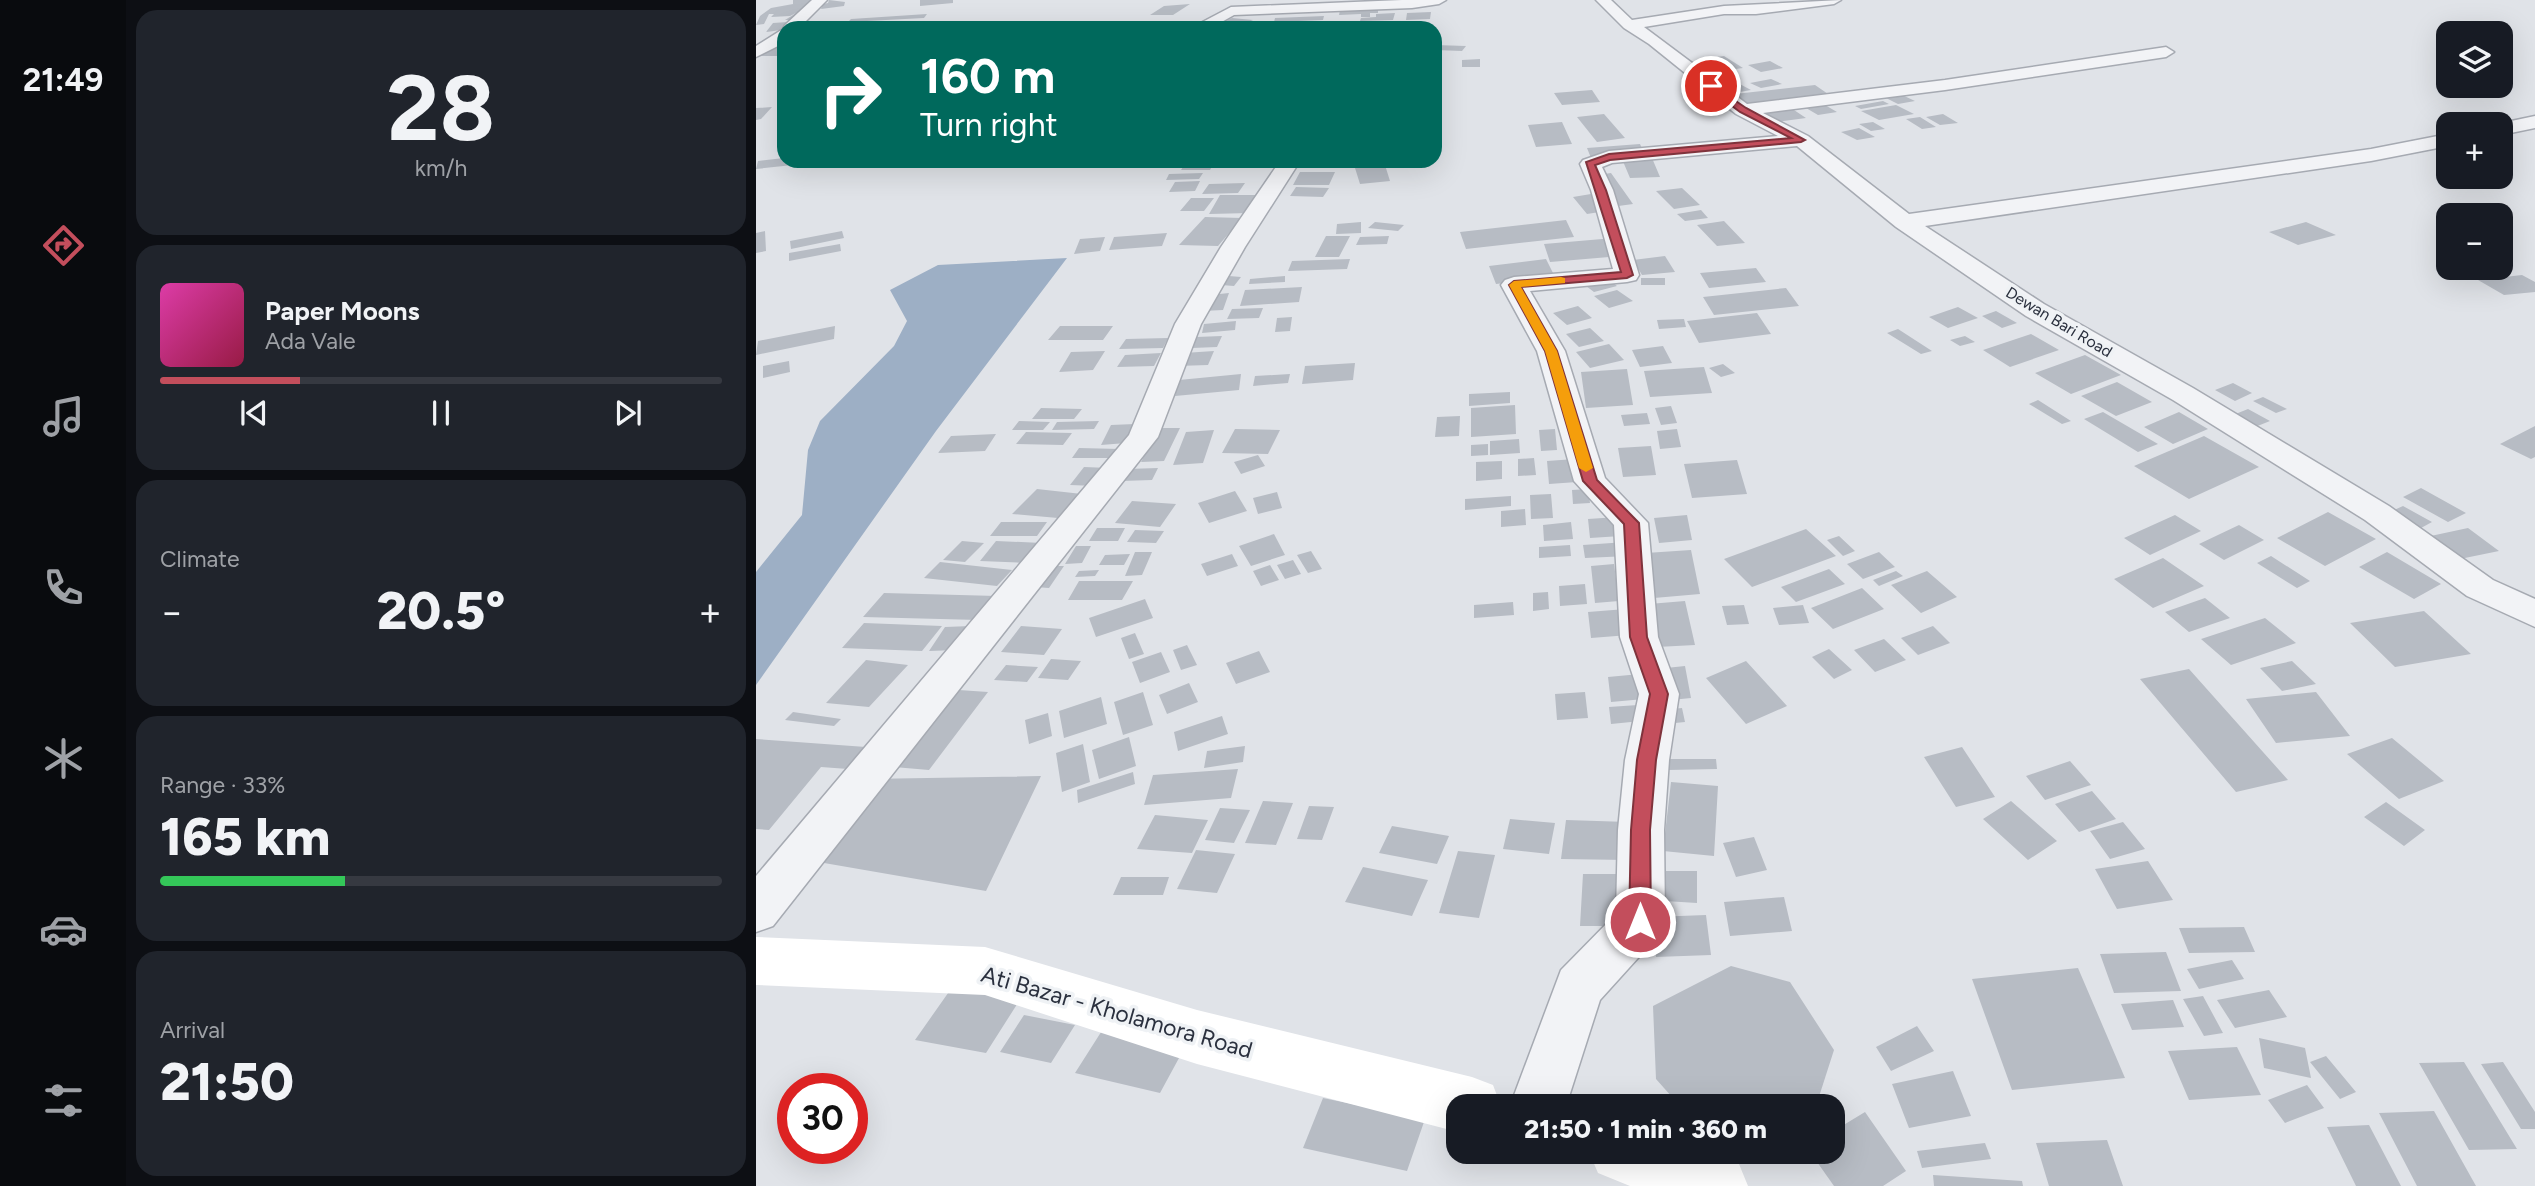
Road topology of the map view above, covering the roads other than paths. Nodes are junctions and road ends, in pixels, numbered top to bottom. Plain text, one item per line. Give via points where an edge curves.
1 (820, 0) edge
2 (1441, 0) edge
3 (1603, 0) edge
4 (1833, 0) edge
5 (798, 21) edge
6 (1212, 21) edge
7 (1411, 21) edge
8 (1629, 25) junction
9 (777, 40) edge
10 (756, 52) edge
11 (2166, 52) dead end
12 (756, 62) edge
13 (775, 63) dead end
14 (1743, 110) junction
15 (2535, 122) edge
16 (2513, 127) edge
17 (1801, 140) junction
18 (2436, 142) edge
19 (1285, 168) edge
20 (1904, 222) junction
21 (2535, 614) edge
22 (756, 911) edge
23 (756, 961) edge
24 (1542, 1094) edge
25 (1446, 1099) edge
26 (1654, 1164) edge
27 (1717, 1186) edge

1 - 5 street
2 - 6 street via 1231,11
2 - 7 street
3 - 8 street, Dewan Bari Road
4 - 8 street
8 - 14 street, Dewan Bari Road
9 - 10 street
11 - 14 street
12 - 13 street
14 - 17 street, Dewan Bari Road
15 - 16 street
17 - 20 street, Dewan Bari Road
17 - 24 street via 1609,157 1590,164 1627,275 1514,285 1551,351 1590,481 1631,523 1639,637 1659,694 1640,830 1640,922 1578,987
18 - 20 street
19 - 22 street via 1188,324 1143,437
20 - 21 street, Dewan Bari Road via 2035,310 2377,513 2480,588
23 - 25 main road, Ati Bazar - Kholamora Road via 985,971 1197,1037
26 - 27 main road

